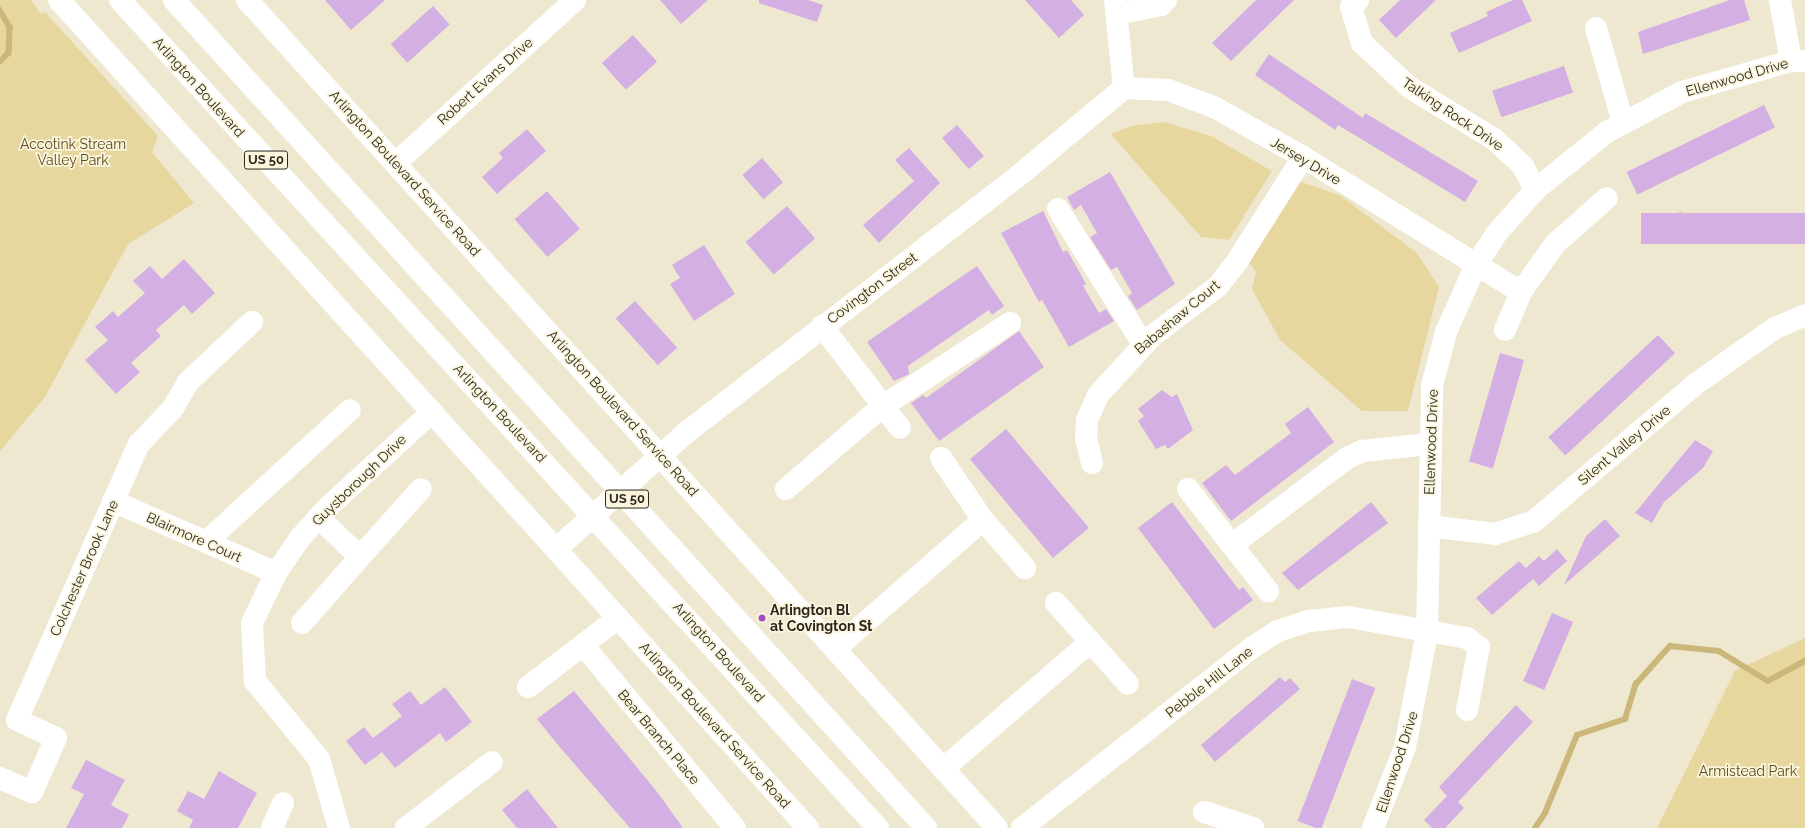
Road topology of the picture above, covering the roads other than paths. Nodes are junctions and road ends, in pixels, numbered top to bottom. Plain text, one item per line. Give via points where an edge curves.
1 (59, 0) edge
2 (120, 0) edge
3 (174, 0) edge
4 (247, 0) edge
5 (575, 0) edge
6 (1166, 0) edge
7 (1358, 0) edge
8 (1780, 0) edge
9 (1116, 7) edge
10 (1596, 28) dead end
11 (1798, 61) edge
12 (1124, 88) junction
13 (1623, 122) junction
14 (1303, 157) junction
15 (396, 163) junction
16 (1535, 190) junction
17 (1607, 198) dead end
18 (1058, 209) dead end
19 (1476, 265) junction
20 (1521, 292) junction
21 (1805, 314) edge
22 (252, 322) dead end
23 (1010, 323) dead end
24 (822, 326) junction
25 (1505, 330) dead end
26 (1144, 344) junction
27 (883, 406) junction
28 (350, 410) dead end
29 (432, 412) junction
30 (900, 428) dead end
31 (1430, 444) junction
32 (661, 456) junction
33 (941, 458) dead end
34 (1092, 463) dead end
35 (786, 488) dead end
36 (421, 489) dead end
37 (1188, 489) dead end
38 (621, 492) junction
39 (113, 501) junction
40 (594, 515) junction
41 (319, 518) junction
42 (983, 520) junction
43 (1429, 526) junction
44 (206, 542) junction
45 (1232, 545) junction
46 (556, 549) junction
47 (360, 557) junction
48 (1025, 568) dead end
49 (276, 573) junction
50 (1268, 591) dead end
51 (1056, 603) dead end
52 (618, 618) junction
53 (302, 623) dead end
54 (1427, 633) junction
55 (1089, 643) junction
56 (583, 645) junction
57 (835, 649) junction
58 (1128, 684) dead end
59 (528, 687) dead end
60 (1467, 710) dead end
61 (492, 762) dead end
62 (944, 769) junction
63 (0, 778) edge
64 (283, 803) dead end
65 (1204, 812) dead end
66 (272, 828) edge
67 (339, 828) edge
68 (406, 828) edge
69 (735, 828) edge
70 (808, 828) edge
71 (878, 828) edge
72 (926, 828) edge
73 (996, 828) edge
74 (1022, 828) edge
75 (1253, 828) edge
76 (1373, 828) edge

1 - 29 street, Arlington Boulevard Service Road
2 - 40 street, Arlington Boulevard / US 50
3 - 38 street, US 50
4 - 15 street, Arlington Boulevard Service Road
5 - 15 street, Robert Evans Drive
6 - 9 street via 1161,5
7 - 16 street, Talking Rock Drive via 1351,7 1362,43 1409,87 1494,139 1523,166
8 - 11 street
9 - 12 street
10 - 13 street
11 - 13 street, Ellenwood Drive via 1682,92
12 - 14 street, Jersey Drive via 1180,93 1214,107
12 - 24 street, Covington Street via 1023,172
13 - 16 street, Ellenwood Drive via 1569,159
14 - 19 street, Jersey Drive
14 - 26 street, Babashaw Court via 1238,260 1218,286
15 - 32 street, Arlington Boulevard Service Road
16 - 19 street, Ellenwood Drive via 1496,234
17 - 20 street via 1555,244
18 - 26 street
19 - 20 street, Jersey Drive
19 - 31 street, Ellenwood Drive via 1438,360
20 - 25 street
21 - 43 street, Silent Valley Drive via 1776,328 1697,383 1533,522 1495,534
22 - 39 street, Colchester Brook Lane via 188,382 173,408 144,436
23 - 27 street
24 - 27 street
24 - 32 street, Covington Street
26 - 34 street, Babashaw Court via 1098,395 1087,420 1086,438
27 - 30 street
27 - 35 street
28 - 44 street
29 - 41 street, Guysborough Drive
29 - 46 street, Arlington Boulevard Service Road
31 - 43 street, Ellenwood Drive
31 - 45 street via 1362,451 1347,458
32 - 38 street, Covington Street
32 - 57 street, Arlington Boulevard Service Road
33 - 42 street
36 - 47 street
37 - 45 street
38 - 40 street, Covington Street
38 - 72 street, US 50
39 - 44 street, Blairmore Court
39 - 63 street, Colchester Brook Lane via 17,720 56,738 32,792
40 - 46 street, Covington Street
40 - 71 street, Arlington Boulevard / US 50
41 - 47 street
41 - 49 street, Guysborough Drive
42 - 48 street
42 - 57 street
43 - 54 street, Ellenwood Drive
44 - 49 street, Blairmore Court
45 - 50 street
46 - 52 street, Arlington Boulevard Service Road
47 - 53 street
49 - 67 street, Guysborough Drive via 252,623 255,681 319,759
51 - 55 street
52 - 56 street
52 - 70 street, Arlington Boulevard Service Road
54 - 60 street, Pebble Hill Lane via 1467,638 1479,647
54 - 74 street, Pebble Hill Lane via 1348,618 1309,621 1278,631
54 - 76 street, Ellenwood Drive via 1405,747
55 - 58 street
55 - 62 street
56 - 59 street
56 - 69 street, Bear Branch Place
57 - 62 street, Arlington Boulevard Service Road
61 - 68 street
62 - 73 street, Arlington Boulevard Service Road
64 - 66 street
65 - 75 street

